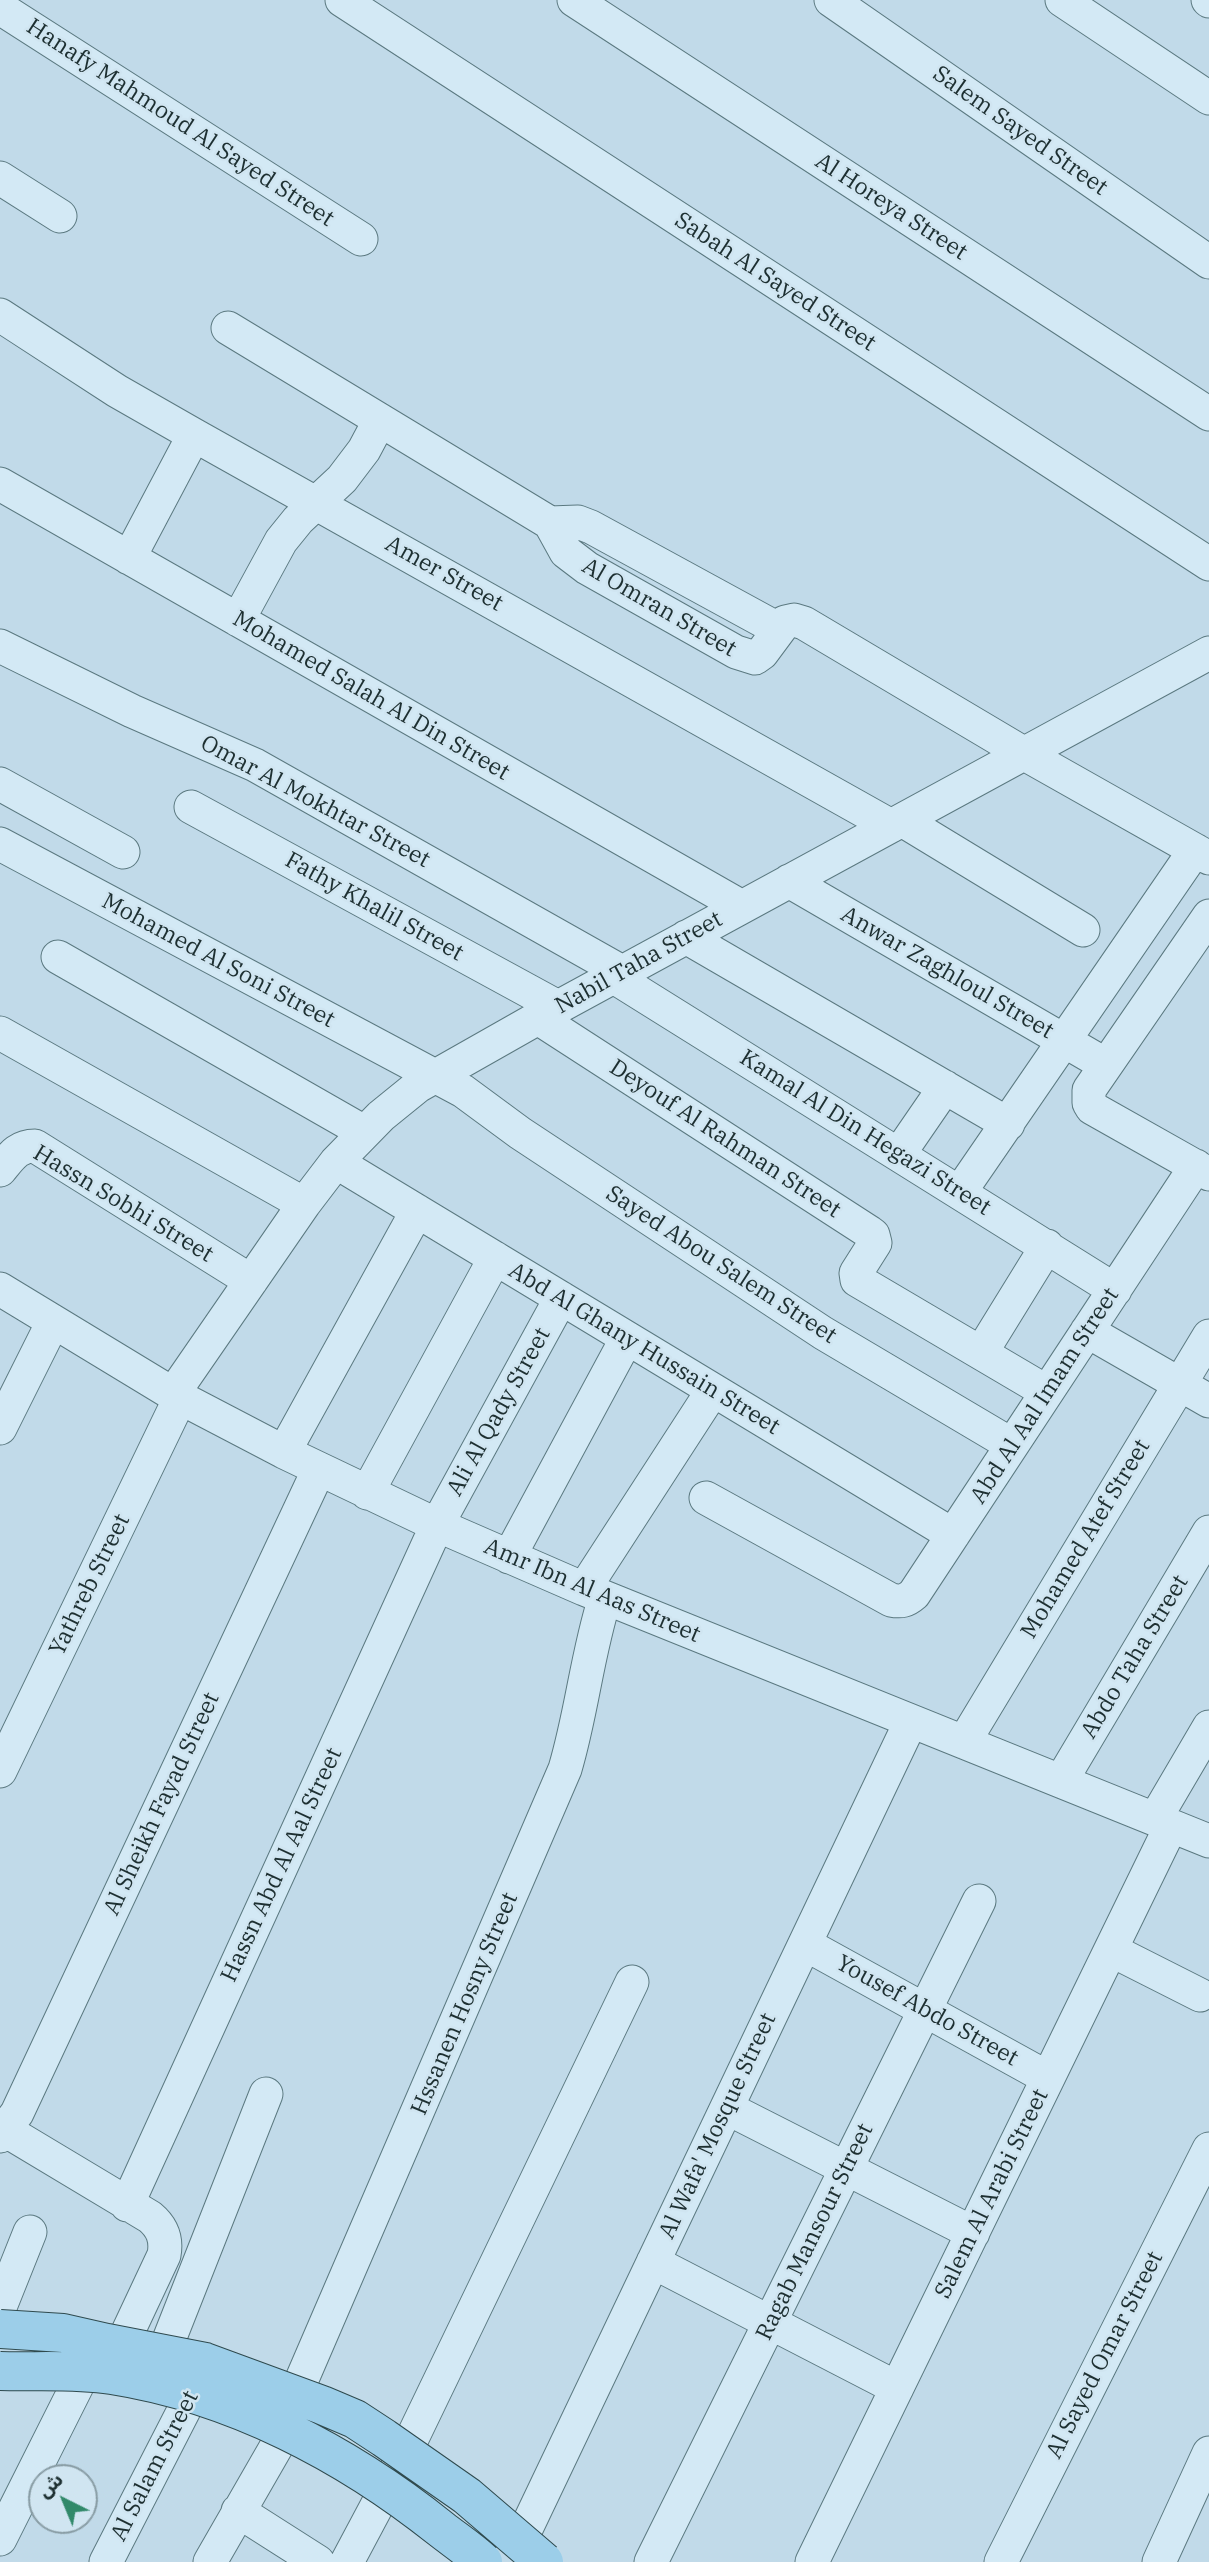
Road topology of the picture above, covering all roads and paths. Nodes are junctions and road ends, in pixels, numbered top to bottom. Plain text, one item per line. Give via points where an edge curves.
1 (342, 0) edge
2 (573, 0) edge
3 (1062, 0) edge
4 (852, 6) edge
5 (0, 8) edge
6 (1209, 98) edge
7 (0, 178) edge
8 (60, 216) dead end
9 (360, 239) dead end
10 (1209, 262) edge
11 (0, 315) edge
12 (228, 328) dead end
13 (1209, 414) edge
14 (380, 419) junction
15 (194, 435) junction
16 (0, 484) edge
17 (317, 503) junction
18 (129, 558) junction
19 (1209, 564) edge
20 (239, 620) junction
21 (0, 646) edge
22 (1209, 653) edge
23 (1023, 753) junction
24 (0, 783) edge
25 (191, 807) dead end
26 (897, 823) junction
27 (0, 845) edge
28 (123, 852) dead end
29 (1202, 854) edge
30 (789, 881) junction
31 (742, 907) junction
32 (1209, 916) edge
33 (1083, 930) dead end
34 (686, 937) junction
35 (58, 957) dead end
36 (618, 974) junction
37 (548, 1012) junction
38 (0, 1033) edge
39 (1065, 1042) junction
40 (1106, 1065) junction
41 (436, 1077) junction
42 (945, 1087) junction
43 (1008, 1124) junction
44 (364, 1132) junction
45 (899, 1154) junction
46 (336, 1162) junction
47 (0, 1170) edge
48 (1203, 1170) edge
49 (960, 1192) junction
50 (304, 1204) junction
51 (416, 1211) junction
52 (1046, 1247) junction
53 (495, 1258) junction
54 (251, 1281) junction
55 (0, 1290) edge
56 (1115, 1290) junction
57 (561, 1298) junction
58 (53, 1322) junction
59 (1087, 1331) junction
60 (1209, 1336) edge
61 (627, 1338) junction
62 (981, 1353) junction
63 (1180, 1384) junction
64 (713, 1390) junction
65 (1047, 1392) junction
66 (176, 1396) junction
67 (1209, 1401) edge
68 (0, 1428) edge
69 (1012, 1446) junction
70 (284, 1452) junction
71 (319, 1469) junction
72 (367, 1493) junction
73 (706, 1499) dead end
74 (437, 1525) junction
75 (1209, 1532) edge
76 (953, 1535) junction
77 (509, 1558) junction
78 (594, 1593) junction
79 (911, 1721) junction
80 (1209, 1727) edge
81 (964, 1742) junction
82 (0, 1771) edge
83 (1061, 1781) junction
84 (1163, 1822) junction
85 (1209, 1841) edge
86 (979, 1901) dead end
87 (805, 1944) junction
88 (1111, 1950) junction
89 (632, 1982) dead end
90 (1200, 1995) dead end
91 (925, 2010) junction
92 (1048, 2078) junction
93 (266, 2094) dead end
94 (727, 2108) junction
95 (2, 2131) edge
96 (1209, 2148) edge
97 (846, 2169) junction
98 (127, 2205) junction
99 (30, 2232) dead end
100 (973, 2233) junction
101 (653, 2262) junction
102 (0, 2307) edge
103 (770, 2322) junction
104 (0, 2329) edge
105 (0, 2337) edge
106 (107, 2350) junction
107 (161, 2360) junction
108 (0, 2371) edge
109 (204, 2371) junction
110 (897, 2388) junction
111 (297, 2402) junction
112 (405, 2453) junction
113 (1209, 2453) edge
114 (238, 2511) junction
115 (0, 2539) edge
116 (534, 2546) edge
117 (106, 2562) edge
118 (210, 2562) edge
119 (318, 2562) edge
120 (347, 2562) edge
121 (483, 2562) edge
122 (564, 2562) edge
123 (651, 2562) edge
124 (812, 2562) edge
125 (1001, 2562) edge
126 (1159, 2562) edge

1 - 19 street, Sabah Al Sayed Street
2 - 13 street, Al Horeya Street
3 - 6 street
4 - 10 street, Salem Sayed Street
5 - 9 street, Hanafy Mahmoud Al Sayed Street
7 - 8 street
11 - 15 street, Amer Street
12 - 14 street, Al Omran Street
14 - 17 street via 364,450
14 - 23 street, Al Omran Street via 550,523 574,560 746,657 762,653 785,622 804,623
15 - 17 street, Amer Street
15 - 18 street
16 - 18 street, Mohamed Salah Al Din Street
17 - 20 street via 281,541
17 - 26 street, Amer Street
18 - 20 street, Mohamed Salah Al Din Street
20 - 31 street, Mohamed Salah Al Din Street
21 - 36 street, Omar Al Mokhtar Street via 255,765
22 - 23 street, Nabil Taha Street
23 - 26 street, Nabil Taha Street
23 - 29 street, Al Omran Street
24 - 28 street
25 - 37 street, Fathy Khalil Street
26 - 30 street, Nabil Taha Street
26 - 33 street, Amer Street
27 - 41 street, Mohamed Al Soni Street
29 - 39 street
30 - 31 street, Nabil Taha Street
30 - 39 street, Anwar Zaghloul Street
31 - 34 street, Nabil Taha Street
32 - 40 street
34 - 36 street, Nabil Taha Street
34 - 42 street
35 - 44 street
36 - 37 street, Nabil Taha Street
36 - 45 street, Kamal Al Din Hegazi Street
37 - 41 street, Nabil Taha Street
37 - 62 street, Deyouf Al Rahman Street via 873,1235 873,1248 856,1276 860,1282
38 - 50 street
39 - 40 street, Anwar Zaghloul Street
39 - 43 street
40 - 48 street via 1088,1090 1092,1108
41 - 44 street, Nabil Taha Street via 409,1093
41 - 69 street, Sayed Abou Salem Street via 823,1333
42 - 43 street
42 - 45 street
43 - 49 street
44 - 46 street, Nabil Taha Street
45 - 49 street, Kamal Al Din Hegazi Street
46 - 50 street, Nabil Taha Street
46 - 51 street, Abd Al Ghany Hussain Street
47 - 54 street, Hassn Sobhi Street via 18,1149 35,1146
48 - 56 street, Abd Al Aal Imam Street
49 - 52 street, Kamal Al Din Hegazi Street
50 - 54 street, Nabil Taha Street
51 - 53 street, Abd Al Ghany Hussain Street
51 - 70 street
52 - 56 street, Kamal Al Din Hegazi Street
52 - 62 street
53 - 57 street, Abd Al Ghany Hussain Street
53 - 72 street
54 - 66 street, Nabil Taha Street
55 - 58 street, Amr Ibn Al Aas Street
56 - 59 street, Abd Al Aal Imam Street
57 - 61 street, Abd Al Ghany Hussain Street
57 - 74 street, Ali Al Qady Street
58 - 66 street, Amr Ibn Al Aas Street
58 - 68 street
59 - 63 street
59 - 65 street, Abd Al Aal Imam Street
60 - 63 street, Mohamed Atef Street
61 - 64 street, Abd Al Ghany Hussain Street
61 - 77 street
62 - 65 street
63 - 67 street
63 - 81 street, Mohamed Atef Street
64 - 76 street, Abd Al Ghany Hussain Street
64 - 78 street, Hssanen Hosny Street
65 - 69 street, Abd Al Aal Imam Street
66 - 70 street, Amr Ibn Al Aas Street
66 - 82 street, Yathreb Street
69 - 76 street, Abd Al Aal Imam Street
70 - 71 street, Amr Ibn Al Aas Street
71 - 72 street, Amr Ibn Al Aas Street
71 - 95 street, Al Sheikh Fayad Street via 17,2113
72 - 74 street, Amr Ibn Al Aas Street
73 - 76 street, Abd Al Aal Imam Street via 900,1602 914,1594
74 - 77 street, Amr Ibn Al Aas Street
74 - 98 street, Hassn Abd Al Aal Street
75 - 83 street, Abdo Taha Street
77 - 78 street, Amr Ibn Al Aas Street
78 - 79 street, Amr Ibn Al Aas Street
78 - 111 street, Hssanen Hosny Street via 576,1731 561,1781
79 - 81 street, Amr Ibn Al Aas Street
79 - 87 street, Al Wafa' Mosque Street
80 - 84 street, Salem Al Arabi Street
81 - 83 street, Amr Ibn Al Aas Street
83 - 84 street, Amr Ibn Al Aas Street
84 - 85 street, Amr Ibn Al Aas Street
84 - 88 street, Salem Al Arabi Street
86 - 91 street, Ragab Mansour Street
87 - 91 street, Yousef Abdo Street
87 - 94 street, Al Wafa' Mosque Street
88 - 90 street
88 - 92 street, Salem Al Arabi Street
89 - 112 street
91 - 92 street, Yousef Abdo Street
91 - 97 street, Ragab Mansour Street
92 - 100 street, Salem Al Arabi Street
93 - 107 street
94 - 97 street
94 - 101 street, Al Wafa' Mosque Street
95 - 98 street
96 - 125 street, Al Sayed Omar Street
97 - 100 street
97 - 103 street, Ragab Mansour Street
98 - 106 street via 156,2222 164,2255
99 - 102 street
100 - 110 street, Salem Al Arabi Street
101 - 103 street
101 - 116 street, Al Wafa' Mosque Street
103 - 110 street
103 - 123 street, Ragab Mansour Street
104 - 116 main road, bridge via 63,2333 205,2362 322,2405 384,2438
105 - 106 street
106 - 107 street
106 - 115 street
107 - 109 street
108 - 121 main road, bridge via 111,2374 248,2413 371,2478
109 - 111 street
109 - 117 street, Al Salam Street
110 - 124 street, Salem Al Arabi Street
111 - 112 street
111 - 114 street, Hssanen Hosny Street
112 - 116 street via 485,2502
112 - 120 street
113 - 126 street
114 - 118 street, Hssanen Hosny Street
114 - 119 street
116 - 122 street

